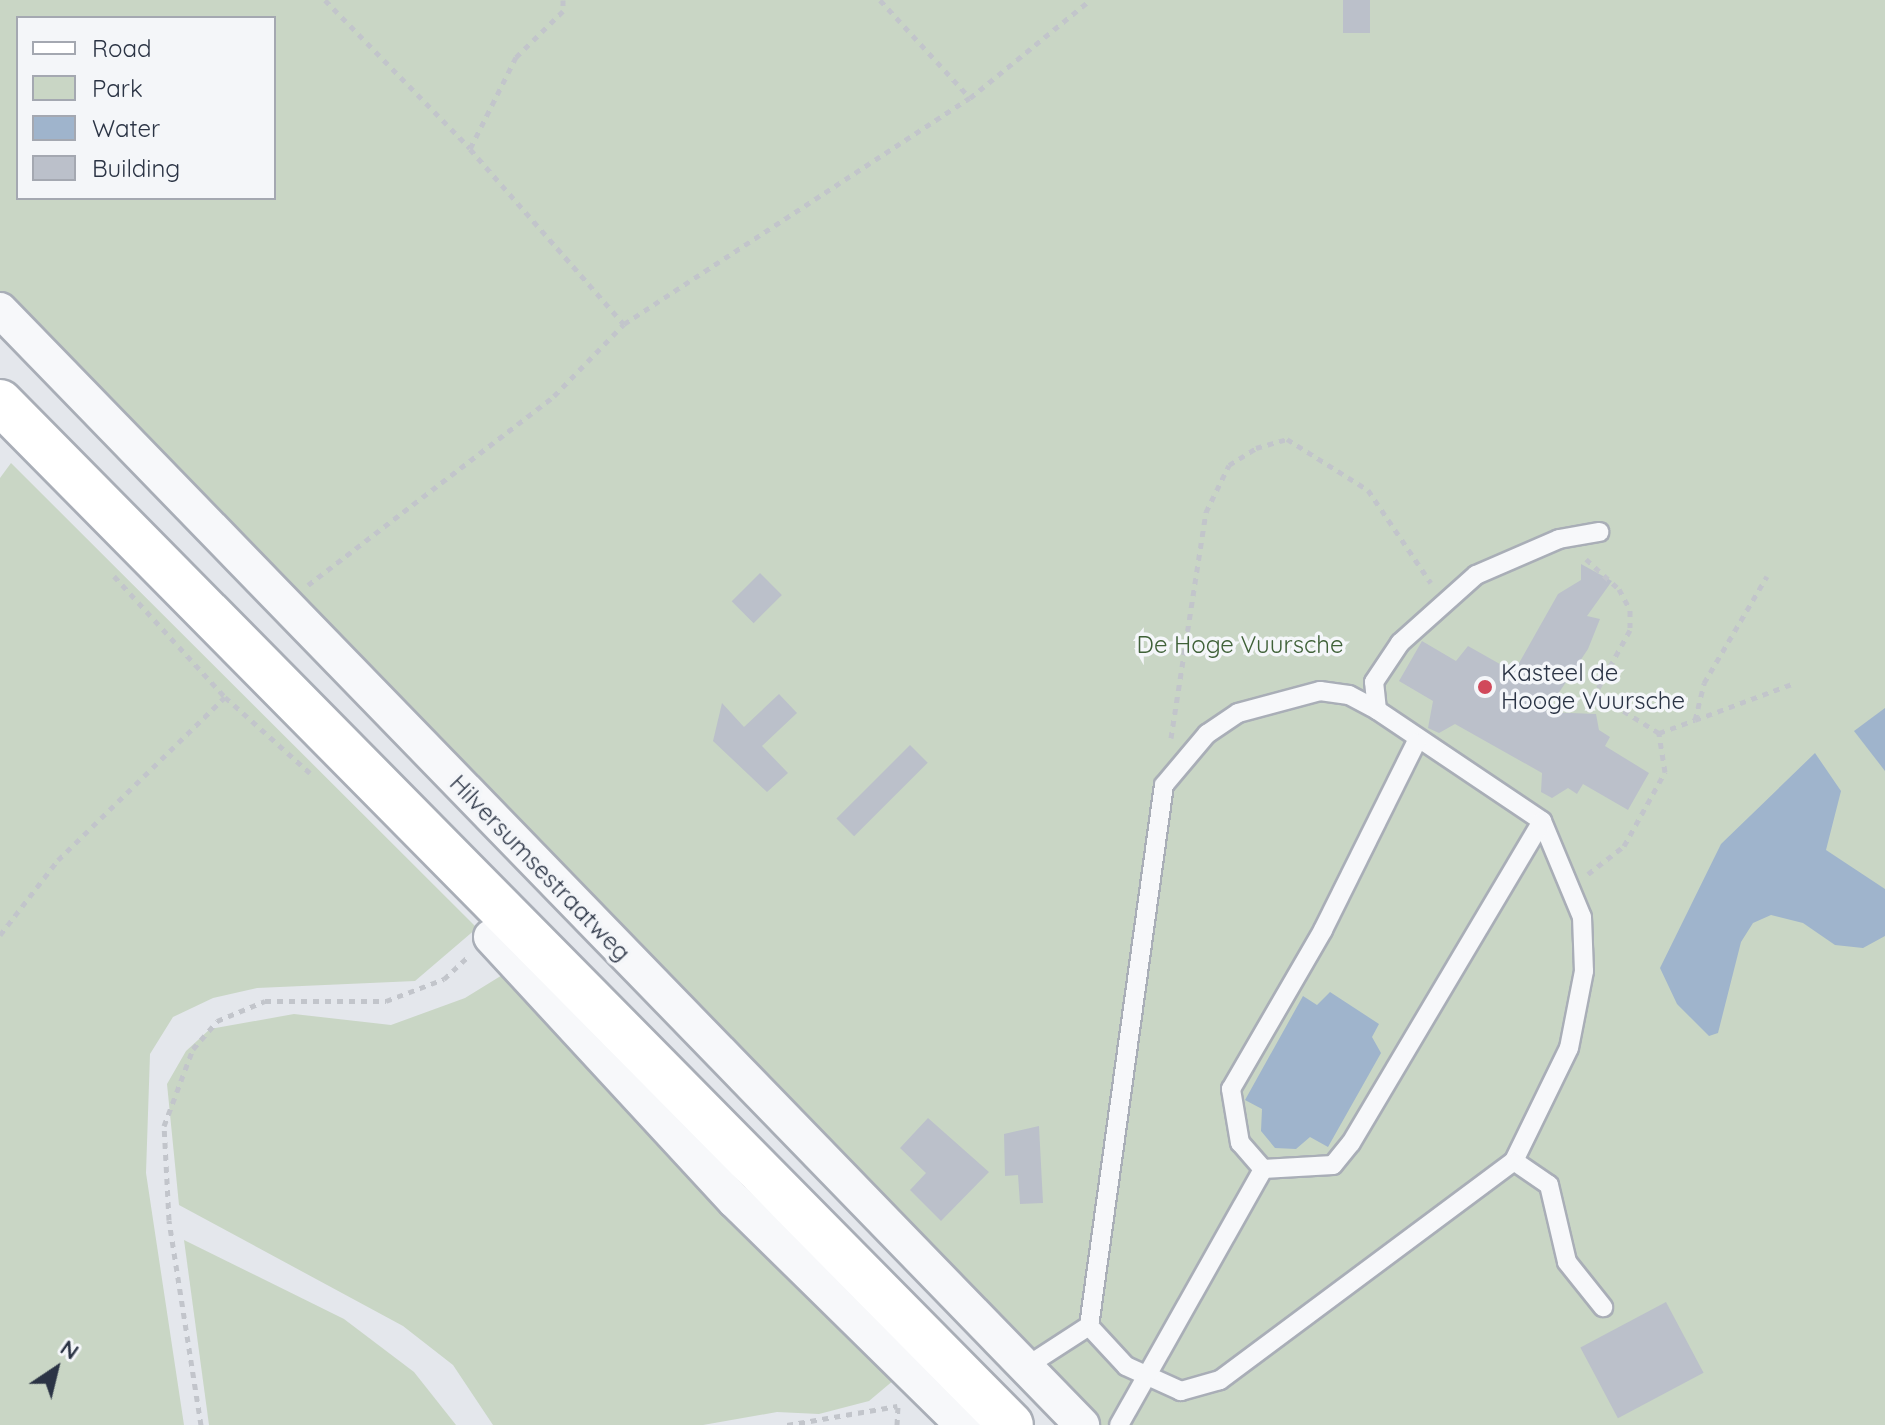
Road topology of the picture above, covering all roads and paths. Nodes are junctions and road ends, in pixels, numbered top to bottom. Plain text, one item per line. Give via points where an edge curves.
1 (325, 0) edge
2 (563, 0) edge
3 (880, 0) edge
4 (1090, 0) edge
5 (970, 98) junction
6 (470, 149) junction
7 (0, 310) edge
8 (624, 324) junction
9 (0, 402) edge
10 (1599, 532) dead end
11 (1559, 539) junction
12 (1767, 576) dead end
13 (1447, 602) junction
14 (284, 603) junction
15 (1792, 684) dead end
16 (1595, 693) junction
17 (225, 697) dead end
18 (1592, 699) dead end
19 (1377, 710) junction
20 (1695, 720) junction
21 (1659, 733) junction
22 (1416, 743) junction
23 (1164, 785) junction
24 (1542, 821) junction
25 (1569, 883) junction
26 (0, 935) edge
27 (491, 937) joint
28 (1514, 1161) junction
29 (1263, 1169) junction
30 (1603, 1307) dead end
31 (1089, 1326) junction
32 (1024, 1368) junction
33 (1146, 1380) junction
34 (201, 1425) edge
35 (787, 1425) edge
36 (897, 1425) edge
37 (963, 1425) edge
38 (1011, 1425) edge
39 (1082, 1425) edge
40 (1119, 1425) edge

1 - 6 path
2 - 6 path via 563,11 516,57
3 - 5 path
4 - 5 path
5 - 8 path
6 - 8 path
7 - 14 street, Hilversumsestraatweg
8 - 14 path via 554,396
9 - 38 main road
10 - 11 lane
11 - 13 lane via 1476,575
11 - 16 path via 1609,576 1630,610 1630,630
12 - 20 path via 1704,683
13 - 19 lane via 1374,682
13 - 23 path via 1368,490 1321,460 1287,439 1229,465 1206,512
14 - 32 street, Hilversumsestraatweg
15 - 20 path
16 - 18 path
16 - 21 path
17 - 26 path via 58,860
19 - 22 lane
19 - 23 lane via 1349,695 1320,691 1264,703 1207,734
20 - 21 path
21 - 25 path via 1665,772 1624,846
22 - 24 lane
22 - 29 lane via 1323,930 1231,1089 1240,1143
23 - 31 lane
24 - 25 lane
24 - 29 lane via 1351,1143 1333,1165
25 - 28 lane via 1582,917 1584,971 1569,1048
27 - 34 path via 444,979 386,1001 265,1001 217,1021 193,1049 164,1126 169,1220
27 - 37 street via 735,1201
28 - 30 lane via 1549,1185 1567,1262
28 - 33 lane via 1220,1380 1181,1391
29 - 33 lane
31 - 32 lane
31 - 33 lane
32 - 39 street, Hilversumsestraatweg
33 - 40 lane
35 - 36 path via 898,1406

